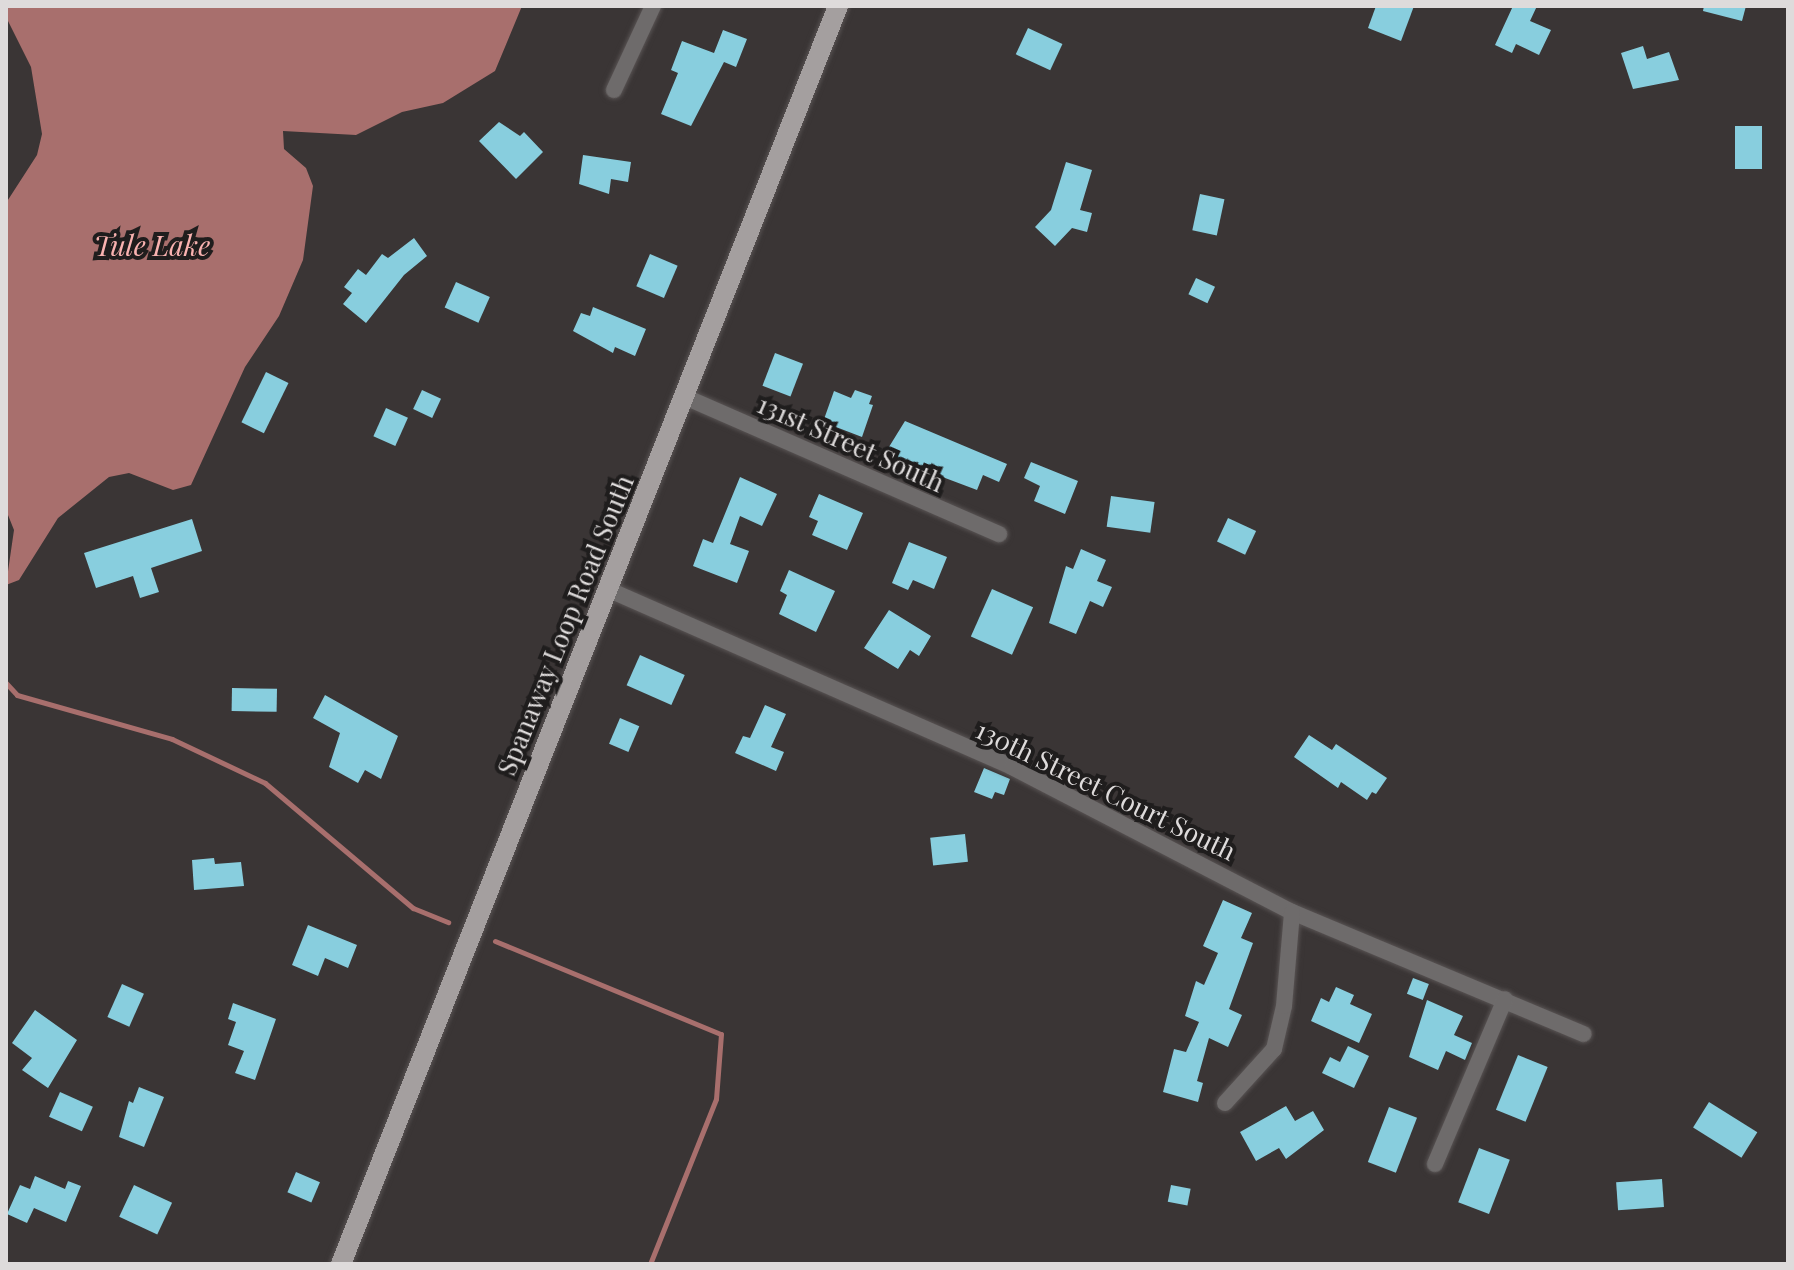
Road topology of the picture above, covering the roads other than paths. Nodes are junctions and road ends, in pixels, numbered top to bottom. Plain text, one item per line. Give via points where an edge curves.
1 (653, 6) edge
2 (838, 6) edge
3 (614, 90) dead end
4 (683, 396) junction
5 (999, 534) dead end
6 (607, 589) junction
7 (1292, 912) junction
8 (1505, 999) junction
9 (1583, 1034) dead end
10 (1225, 1103) dead end
11 (1435, 1164) dead end
12 (341, 1264) edge

1 - 3 street
2 - 4 main road, Spanaway Loop Road South
4 - 5 street, 131st Street South
4 - 6 main road, Spanaway Loop Road South
6 - 7 street, 130th Street Court South via 1036,779
6 - 12 main road, Spanaway Loop Road South
7 - 8 street, 130th Street Court South
7 - 10 street via 1284,1006 1274,1049
8 - 9 street, 130th Street Court South
8 - 11 street

